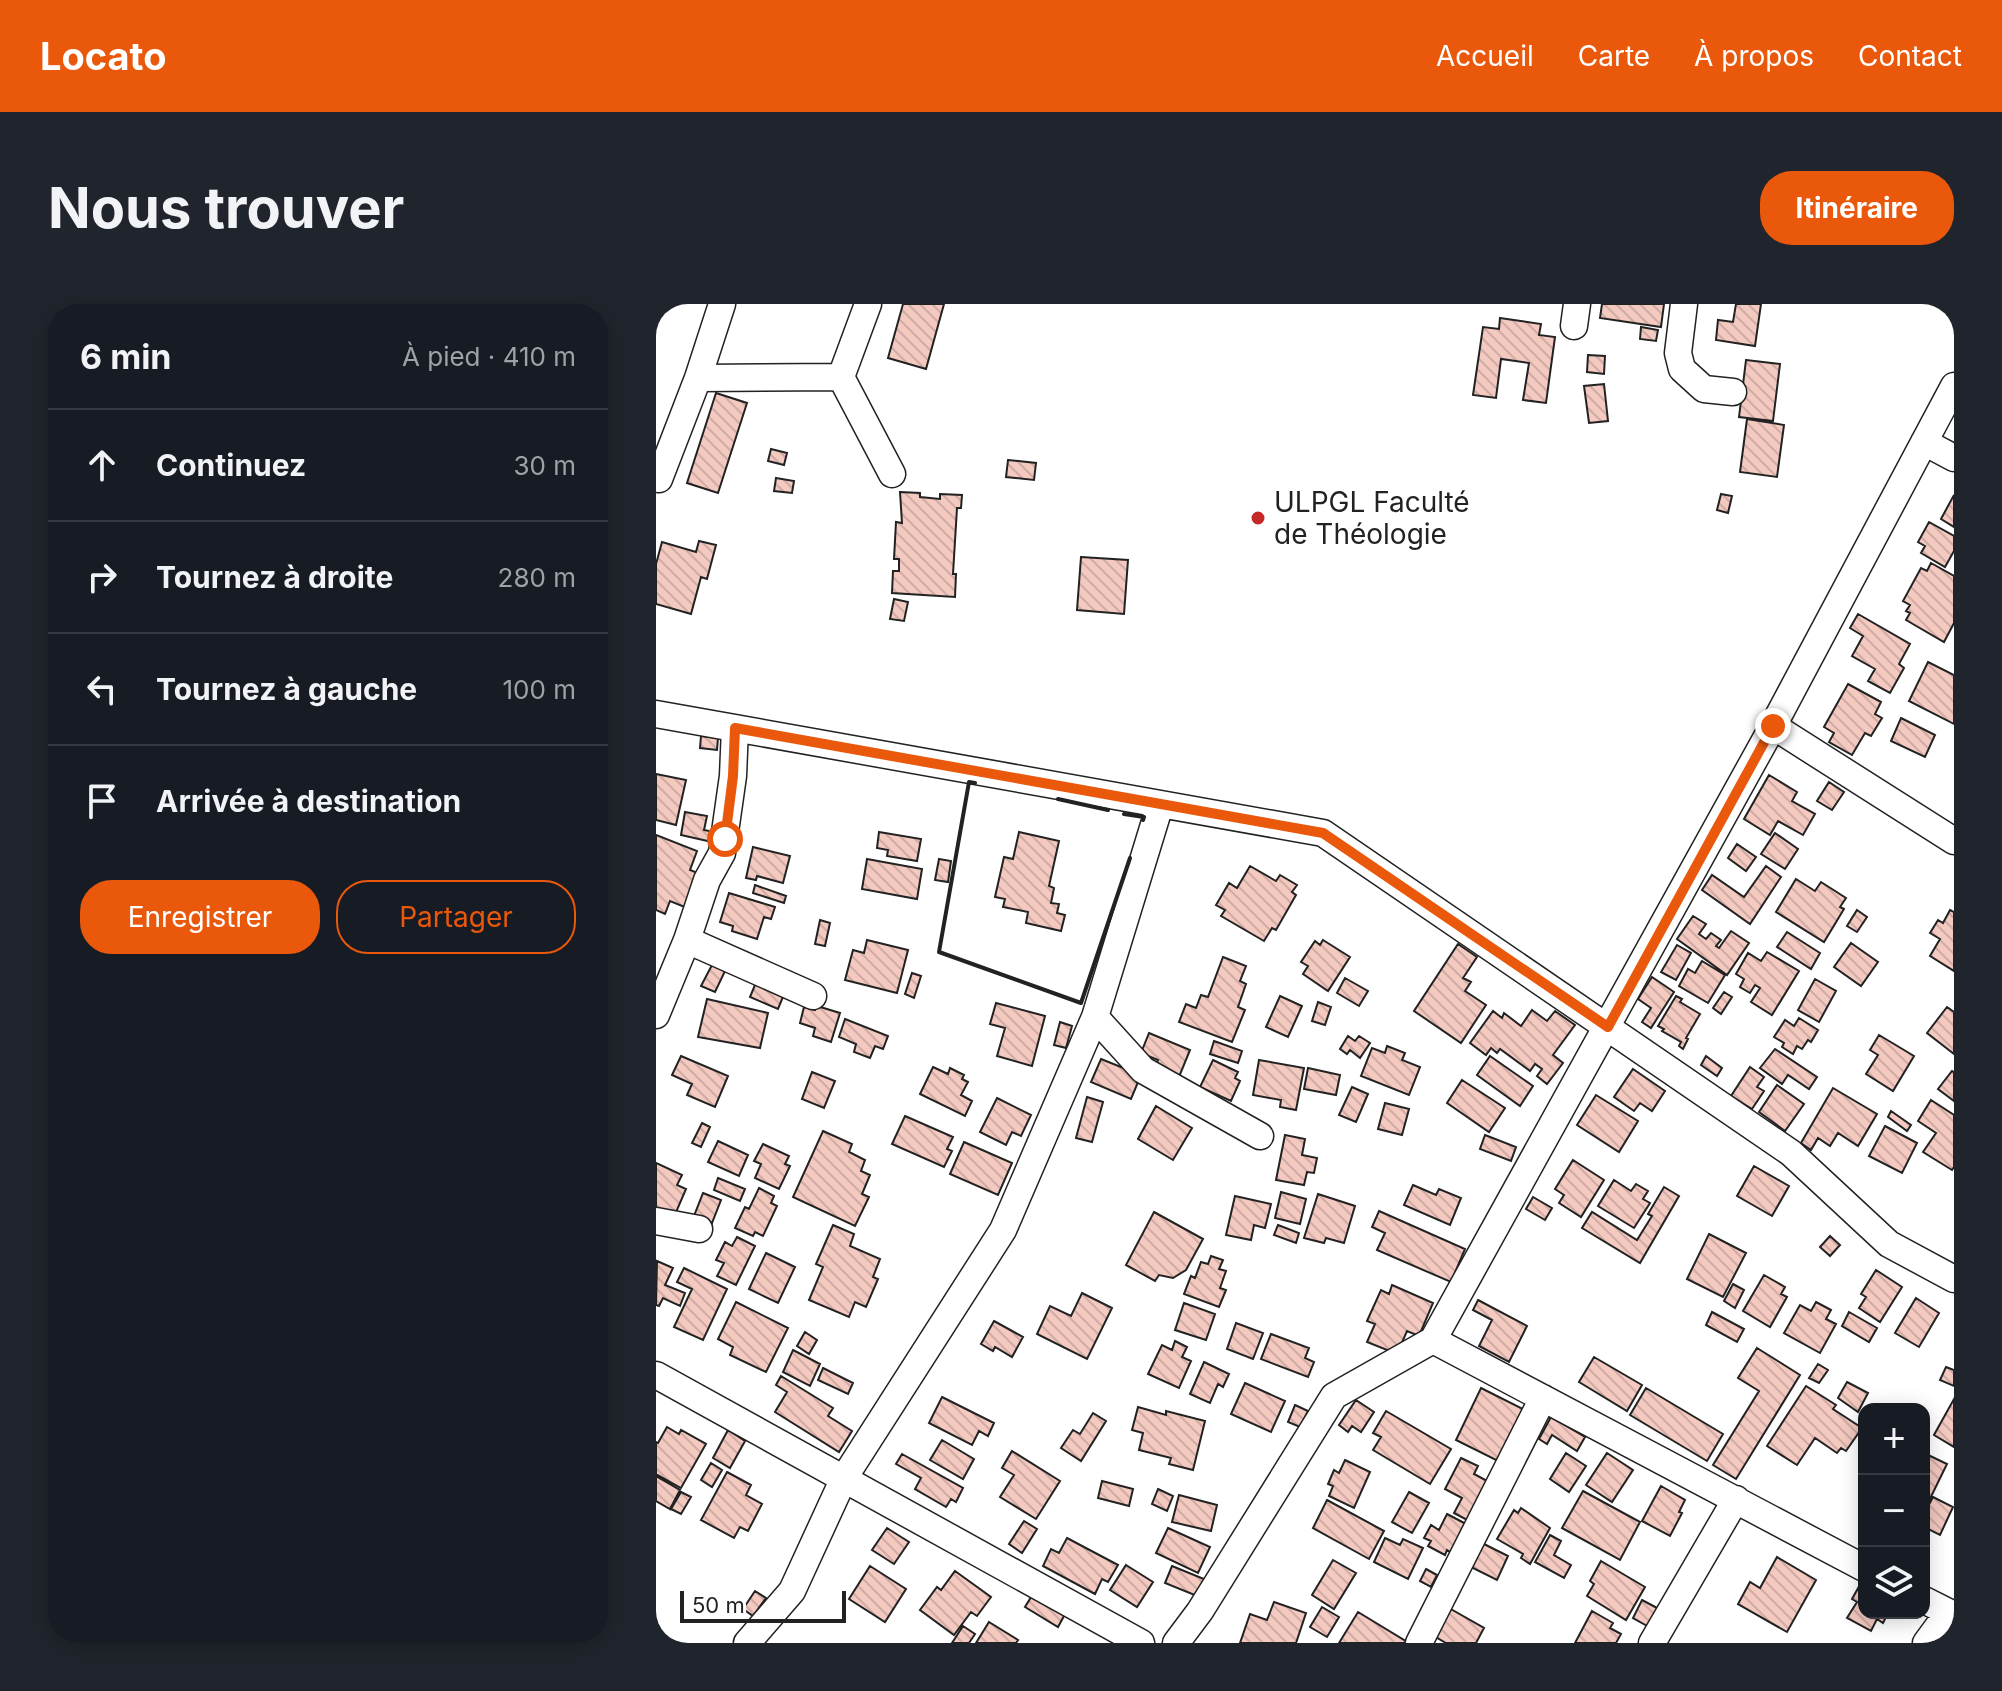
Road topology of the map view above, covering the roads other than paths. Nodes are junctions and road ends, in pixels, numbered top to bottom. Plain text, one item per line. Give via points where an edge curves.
1 (722, 304) edge
2 (868, 304) edge
3 (1684, 304) edge
4 (841, 377) junction
5 (698, 378) junction
6 (1954, 386) edge
7 (1733, 392) dead end
8 (1924, 442) junction
9 (1954, 458) edge
10 (892, 474) dead end
11 (659, 479) dead end
12 (656, 714) edge
13 (1773, 726) junction
14 (735, 728) junction
15 (1160, 805) junction
16 (1954, 841) edge
17 (687, 940) junction
18 (813, 996) dead end
19 (656, 1015) edge
20 (1095, 1017) junction
21 (1608, 1027) junction
22 (1260, 1136) dead end
23 (656, 1221) edge
24 (699, 1229) dead end
25 (1954, 1279) edge
26 (1433, 1340) junction
27 (656, 1375) edge
28 (1543, 1398) junction
29 (844, 1478) junction
30 (1736, 1499) junction
31 (1858, 1565) edge
32 (1930, 1603) edge
33 (1951, 1614) edge
34 (747, 1643) edge
35 (1141, 1643) edge
36 (1176, 1643) edge
37 (1419, 1643) edge
38 (1652, 1643) edge
39 (1926, 1643) edge

1 - 5 street
2 - 4 street
3 - 7 street via 1678,353 1682,369 1704,389
4 - 5 street
4 - 10 street
5 - 11 street
6 - 8 street
8 - 9 street
8 - 13 street
12 - 14 street
13 - 16 street
13 - 21 street
14 - 15 street
14 - 17 street via 722,853
15 - 20 street
15 - 21 street via 1323,833
17 - 18 street
17 - 19 street
20 - 22 street via 1143,1070
20 - 29 street via 1003,1230
21 - 25 street via 1791,1153 1889,1244
21 - 26 street
23 - 24 street
26 - 28 street
26 - 36 street via 1334,1396
27 - 29 street
28 - 30 street
28 - 37 street
29 - 34 street via 792,1591
29 - 35 street
30 - 31 street
30 - 38 street
32 - 33 street
33 - 39 street

